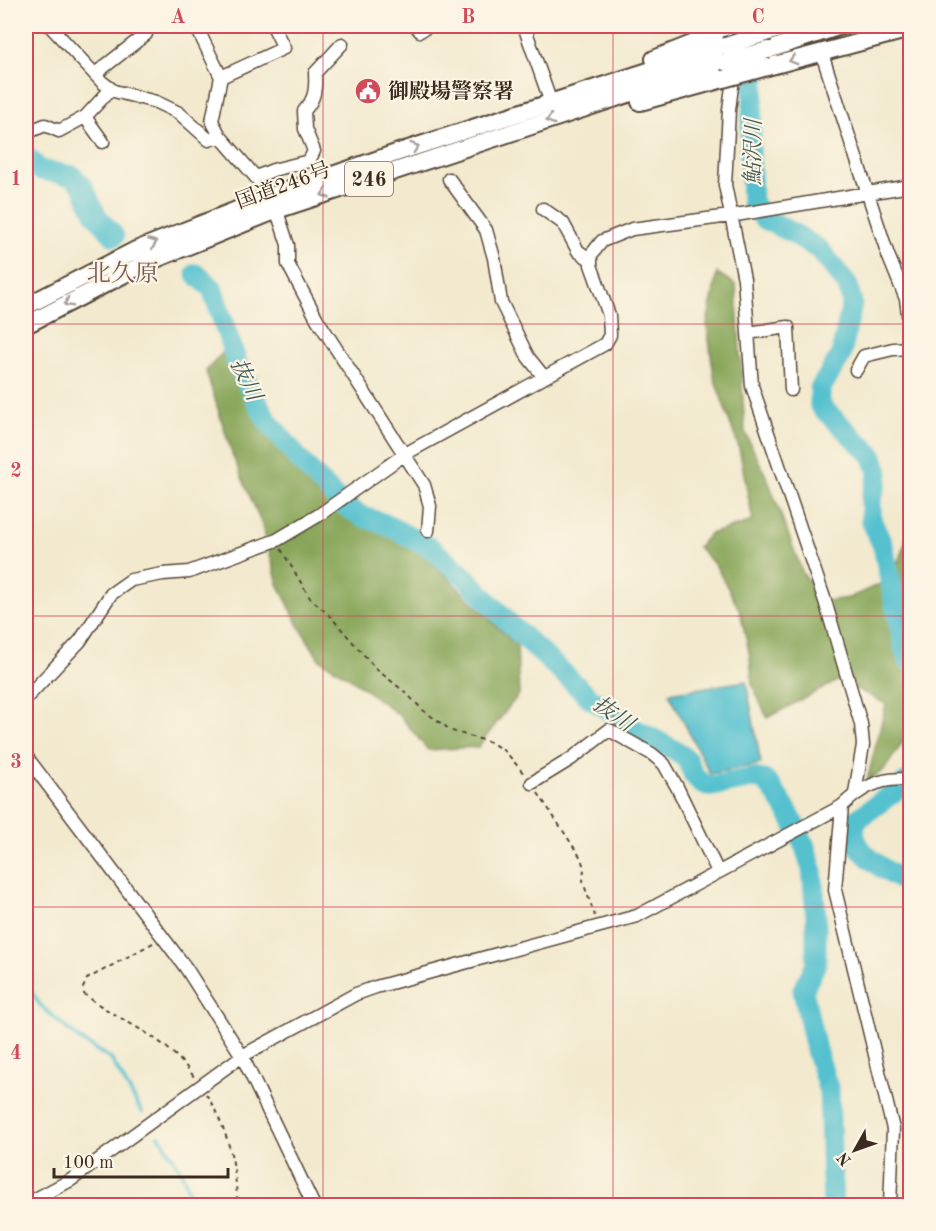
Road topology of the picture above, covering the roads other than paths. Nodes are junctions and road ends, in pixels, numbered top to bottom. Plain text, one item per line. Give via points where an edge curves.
1 (50, 26) edge
2 (196, 26) edge
3 (273, 26) edge
4 (416, 26) edge
5 (429, 26) edge
6 (524, 26) edge
7 (790, 26) edge
8 (841, 26) edge
9 (910, 29) edge
10 (146, 34) dead end
11 (342, 44) dead end
12 (729, 45) edge
13 (821, 51) junction
14 (94, 74) junction
15 (222, 77) junction
16 (111, 89) junction
17 (585, 101) junction
18 (551, 103) junction
19 (85, 117) junction
20 (26, 133) edge
21 (220, 136) junction
22 (104, 142) dead end
23 (256, 177) junction
24 (449, 179) dead end
25 (910, 186) edge
26 (869, 193) junction
27 (275, 203) junction
28 (543, 208) dead end
29 (730, 216) junction
30 (591, 260) junction
31 (26, 306) edge
32 (26, 325) edge
33 (910, 329) edge
34 (748, 333) junction
35 (910, 348) edge
36 (856, 370) dead end
37 (544, 377) junction
38 (791, 390) dead end
39 (405, 454) junction
40 (428, 531) dead end
41 (26, 698) edge
42 (26, 756) edge
43 (906, 779) edge
44 (532, 783) road end
45 (855, 793) junction
46 (842, 806) junction
47 (718, 872) junction
48 (242, 1056) junction
49 (26, 1204) edge
50 (314, 1206) edge
51 (890, 1206) edge

1 - 14 street
2 - 15 street
3 - 15 street via 284,48
4 - 5 street via 420,31
6 - 18 street
7 - 12 highway, 国道246号 / 246, bridge
8 - 12 highway, 国道246号 / 246, bridge via 768,50
9 - 13 highway, 246
10 - 14 street
11 - 23 street via 315,73 312,103 304,111 305,129 314,151 309,161
13 -> 12 highway, 246, bridge via 767,67
12 - 17 highway, 国道246号 / 246
12 - 17 highway, 246 via 636,103
12 - 29 street via 725,184
13 - 26 street
14 - 16 street
15 - 21 street via 212,121
16 - 19 street
16 - 21 street via 179,113 209,140
17 - 18 highway, 国道246号 / 246
17 -> 27 highway, 国道246号 / 246
27 -> 18 highway, 国道246号 / 246 via 399,152
19 - 20 street via 59,131 45,125
19 - 22 street
21 - 23 street
23 - 27 street
24 - 37 street via 486,230 501,302 528,357
25 - 26 street
26 - 29 street
26 - 33 street via 906,299
31 -> 27 highway, 国道246号 / 246 via 136,250
27 -> 32 highway, 国道246号 / 246
27 - 39 street via 292,273 317,319
28 - 30 street via 563,223 578,251
29 - 30 street via 632,229 602,242
29 - 34 street via 744,279
30 - 37 street via 609,315 610,335 605,344
34 - 38 street via 788,327
34 - 45 street via 752,386 825,601 861,724 863,745
35 - 36 street via 864,356
37 - 39 street
39 - 40 street via 424,485 430,506
39 - 41 street via 277,540 189,572 131,580 111,594 80,641
42 - 48 street via 164,937
43 - 45 street via 882,781
44 - 47 street via 609,730 664,764
45 - 46 street
46 - 47 street
46 - 51 street via 835,890 893,1129
47 - 48 street via 636,916 376,987
48 - 49 street via 71,1180
48 - 50 street

